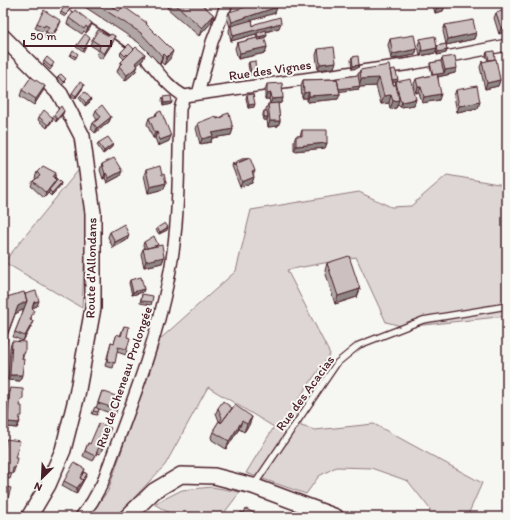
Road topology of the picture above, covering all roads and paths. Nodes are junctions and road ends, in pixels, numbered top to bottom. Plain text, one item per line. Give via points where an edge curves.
1 (70, 3) edge
2 (227, 3) edge
3 (3, 37) edge
4 (507, 45) edge
5 (198, 94) junction
6 (184, 96) junction
7 (507, 306) edge
8 (253, 486) junction
9 (29, 517) edge
10 (81, 517) edge
11 (127, 517) edge
12 (336, 517) edge

1 - 6 street via 135,46 150,60 173,90
2 - 5 street via 210,48
3 - 9 main road, Route d'Allondans via 60,94 82,136 93,213 93,308 77,395 63,450 48,485
4 - 5 street, Rue des Vignes via 410,64
5 - 6 street, Rue des Vignes
6 - 10 street, Rue de Cheneau Prolongée via 180,109 178,204 169,280 158,328 107,470 95,496
7 - 8 lane, Rue des Acacias via 422,320 359,345 337,363
8 - 11 main road via 214,476 181,475 154,491
8 - 12 main road

